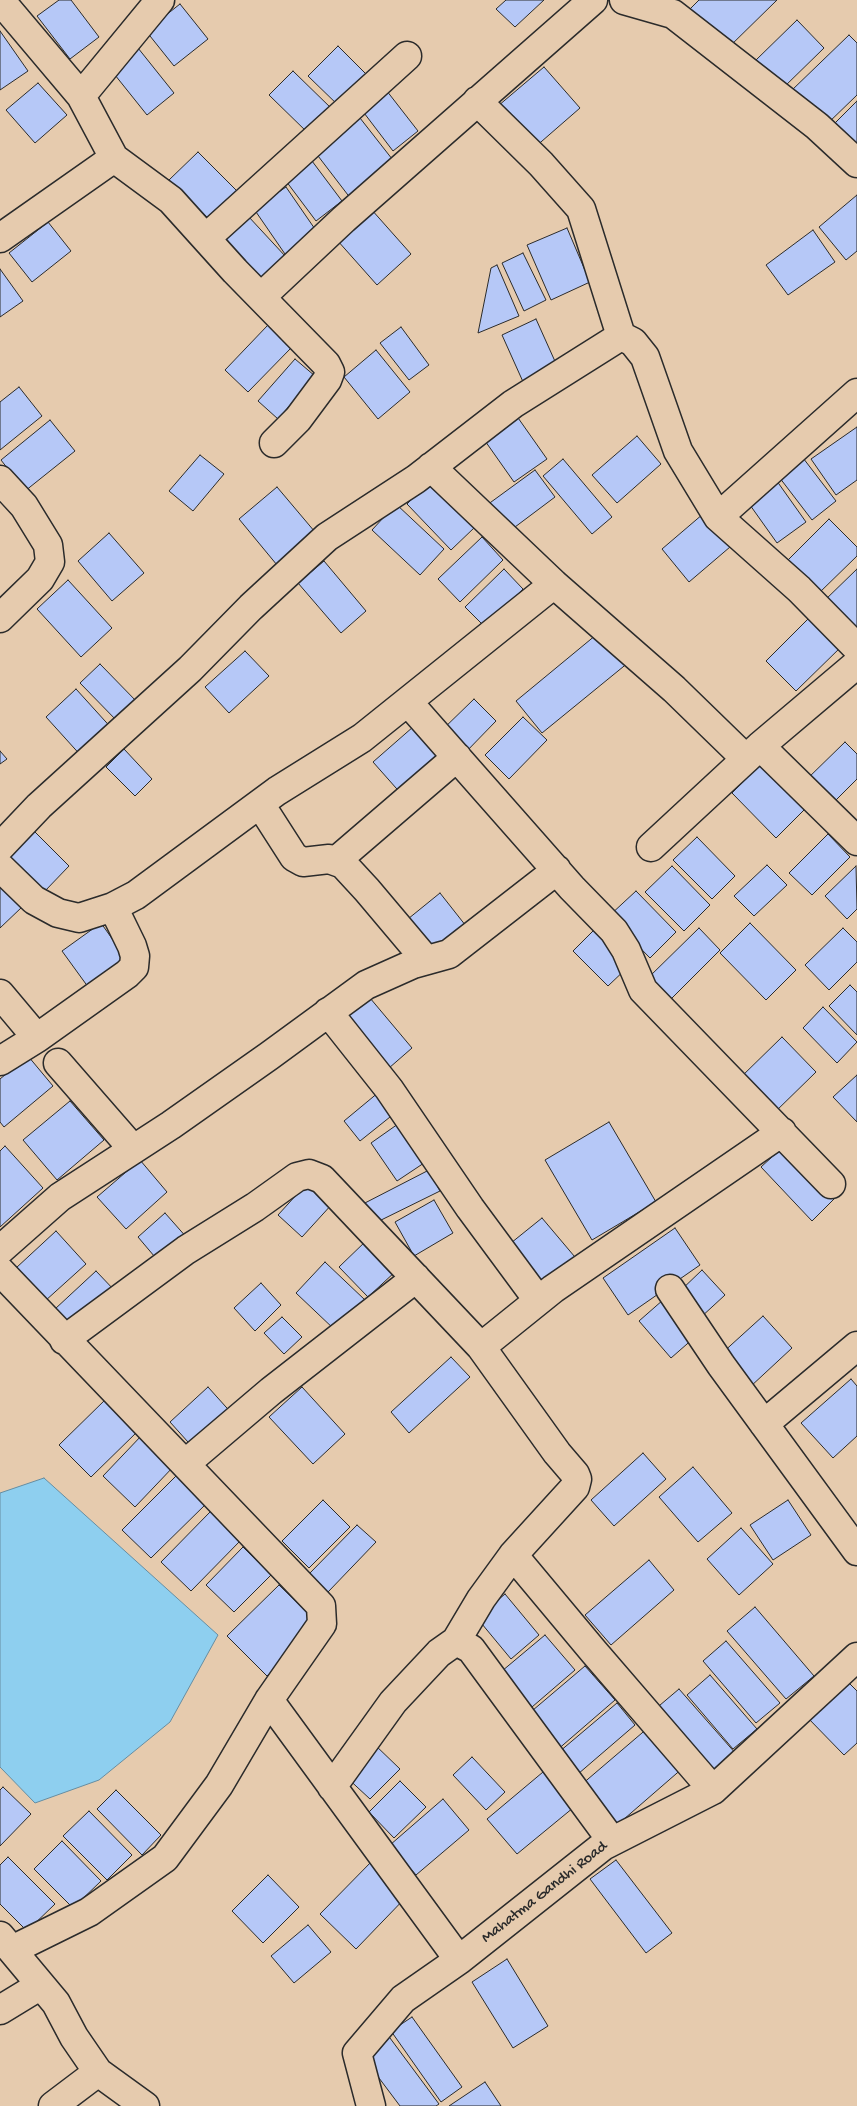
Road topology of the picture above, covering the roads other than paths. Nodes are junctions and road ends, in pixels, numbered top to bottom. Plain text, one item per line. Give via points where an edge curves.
1 (0, 0) edge
2 (160, 0) edge
3 (593, 0) edge
4 (624, 0) edge
5 (680, 7) edge
6 (407, 56) dead end
7 (81, 96) junction
8 (477, 101) junction
9 (114, 158) junction
10 (857, 163) edge
11 (0, 238) edge
12 (206, 238) junction
13 (260, 297) junction
14 (621, 336) junction
15 (856, 398) edge
16 (274, 444) dead end
17 (431, 467) junction
18 (0, 480) edge
19 (718, 517) junction
20 (554, 584) junction
21 (0, 618) edge
22 (857, 648) edge
23 (857, 664) edge
24 (408, 702) junction
25 (753, 753) junction
26 (457, 757) junction
27 (260, 804) junction
28 (857, 841) edge
29 (0, 847) edge
30 (651, 847) dead end
31 (336, 861) junction
32 (0, 867) edge
33 (557, 870) junction
34 (113, 907) junction
35 (426, 960) junction
36 (0, 994) edge
37 (328, 1012) junction
38 (37, 1038) junction
39 (0, 1062) edge
40 (58, 1062) dead end
41 (782, 1132) junction
42 (133, 1149) junction
43 (831, 1184) dead end
44 (0, 1250) edge
45 (0, 1271) edge
46 (416, 1278) junction
47 (670, 1289) dead end
48 (538, 1300) junction
49 (64, 1340) junction
50 (857, 1346) edge
51 (480, 1347) junction
52 (764, 1424) junction
53 (185, 1464) junction
54 (857, 1550) edge
55 (513, 1555) junction
56 (456, 1641) junction
57 (856, 1662) edge
58 (268, 1700) junction
59 (332, 1787) junction
60 (713, 1790) junction
61 (612, 1841) junction
62 (6, 1943) edge
63 (459, 1960) junction
64 (41, 1985) junction
65 (0, 2010) edge
66 (113, 2088) edge
67 (53, 2106) edge
68 (145, 2106) edge
69 (371, 2106) edge

1 - 7 street
2 - 7 street
3 - 8 street
4 - 5 street
5 - 10 street
6 - 12 street
7 - 9 street
8 - 13 street
8 - 14 street via 582,208
9 - 11 street
9 - 12 street via 171,200
12 - 13 street
13 - 16 street via 326,364 330,372 298,419
14 - 17 street via 513,404
14 - 19 street via 633,342 645,357 678,451
15 - 19 street
17 - 20 street
17 - 29 street via 327,537 190,669 39,806
18 - 21 street via 24,506 48,545 50,562 40,579
19 - 22 street
20 - 24 street
20 - 25 street
23 - 25 street
24 - 26 street
24 - 27 street via 362,738
25 - 28 street
25 - 30 street
26 - 31 street
26 - 33 street
27 - 31 street via 294,857 303,862
27 - 34 street via 136,895
31 - 35 street via 343,864 367,890
32 - 34 street via 34,900 58,913 79,918
33 - 35 street via 449,954
33 - 41 street via 614,931 643,990
34 - 38 street via 132,946 134,967
35 - 37 street via 366,985
36 - 38 street
37 - 42 street
37 - 48 street via 389,1089
38 - 39 street
40 - 42 street
41 - 43 street
41 - 48 street
42 - 44 street via 60,1197
45 - 49 street
46 - 49 street via 322,1179 309,1174 297,1177 186,1250
46 - 51 street
46 - 53 street
47 - 52 street
48 - 51 street
49 - 53 street
50 - 52 street
51 - 55 street via 577,1480 575,1487
52 - 54 street
53 - 58 street via 321,1606 322,1624
55 - 56 street
55 - 60 street
56 - 59 street via 438,1653 393,1702
56 - 61 street via 471,1649
57 - 60 street, Mahatma Gandhi Road
58 - 59 street
58 - 62 street via 219,1785 165,1858 89,1912
59 - 63 street
60 - 61 street, Mahatma Gandhi Road
61 - 63 street, Mahatma Gandhi Road
62 - 64 street
63 - 69 street, Mahatma Gandhi Road via 403,1999 357,2053
64 - 65 street
64 - 66 street via 56,2003 74,2037
66 - 67 street
66 - 68 street

